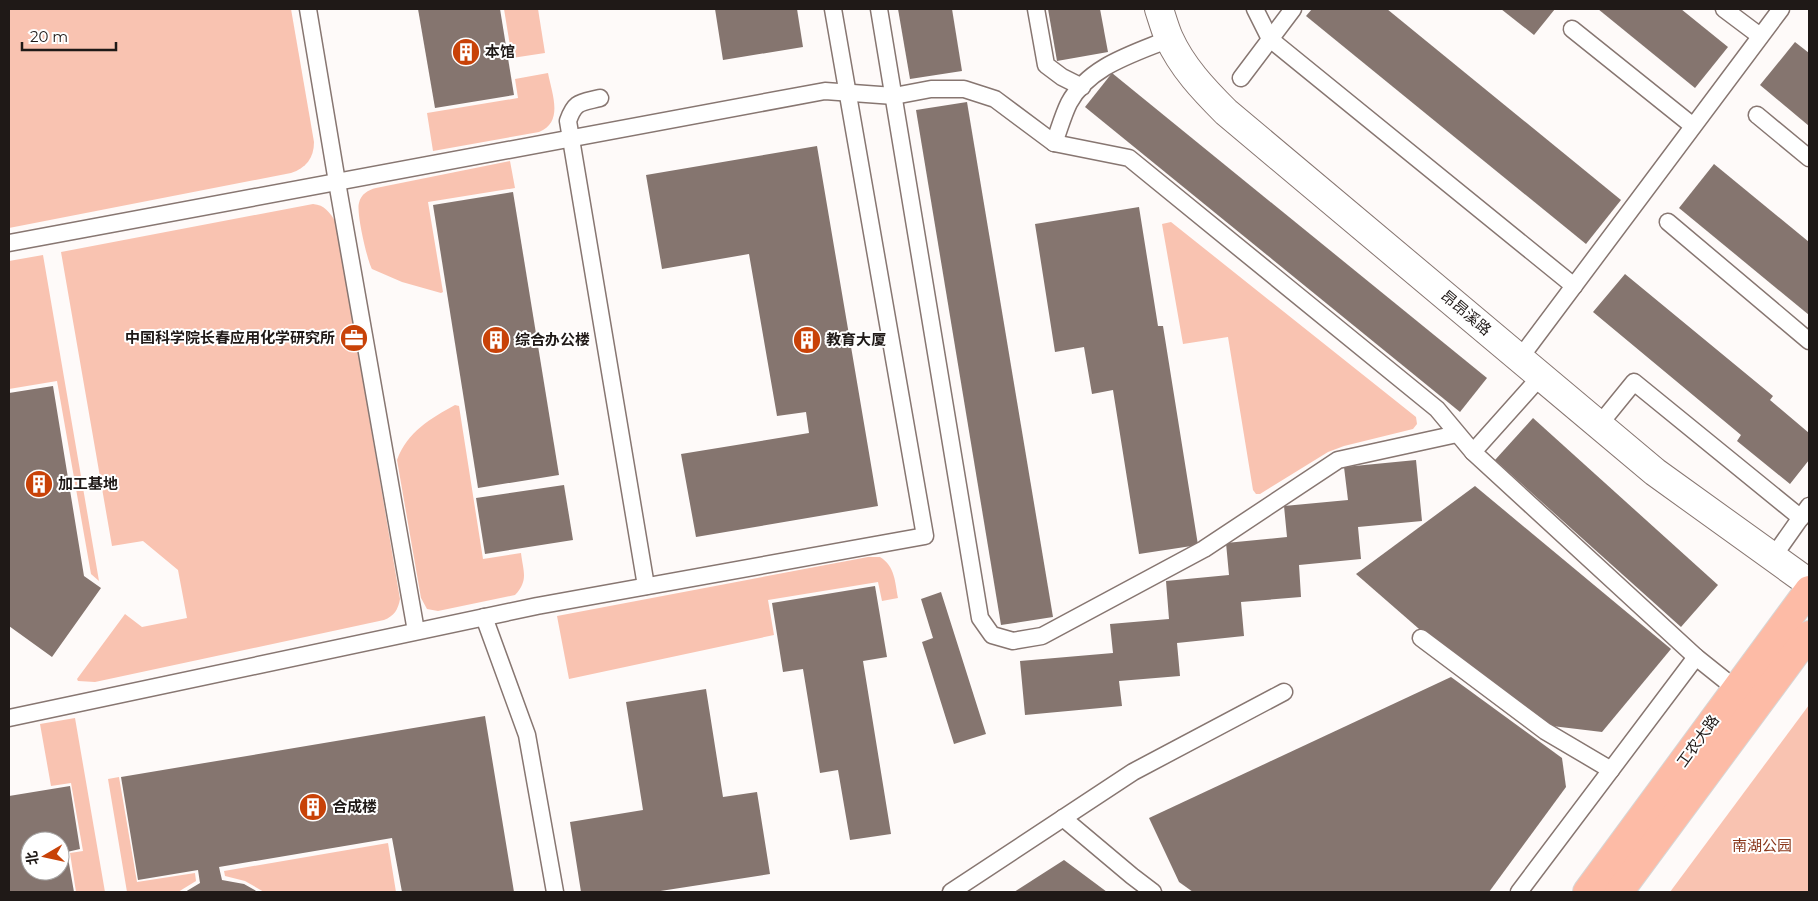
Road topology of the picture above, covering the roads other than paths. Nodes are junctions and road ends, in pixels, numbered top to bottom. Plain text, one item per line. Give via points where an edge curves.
1 (308, 9) edge
2 (833, 9) edge
3 (879, 9) edge
4 (1036, 9) edge
5 (1159, 9) edge
6 (1255, 9) edge
7 (1293, 9) edge
8 (1724, 9) edge
9 (1781, 9) edge
10 (1572, 29) dead end
11 (1760, 36) junction
12 (1169, 39) junction
13 (1270, 39) junction
14 (1240, 78) dead end
15 (1082, 86) junction
16 (848, 93) junction
17 (894, 96) junction
18 (600, 98) dead end
19 (1758, 114) dead end
20 (1693, 126) junction
21 (570, 139) junction
22 (1054, 143) junction
23 (1809, 158) edge
24 (337, 182) junction
25 (1668, 222) dead end
26 (9, 243) edge
27 (1574, 286) junction
28 (1809, 341) edge
29 (1520, 358) junction
30 (1541, 376) junction
31 (1599, 425) junction
32 (1457, 434) junction
33 (1473, 452) junction
34 (1805, 512) edge
35 (1773, 557) junction
36 (1809, 583) edge
37 (646, 586) junction
38 (1809, 590) edge
39 (484, 617) junction
40 (416, 631) junction
41 (1809, 635) edge
42 (1421, 638) dead end
43 (1696, 657) junction
44 (1736, 689) junction
45 (1284, 692) dead end
46 (9, 718) edge
47 (1611, 770) junction
48 (1063, 818) junction
49 (555, 892) edge
50 (952, 892) edge
51 (1153, 892) edge
52 (1519, 892) edge
53 (1586, 892) edge
54 (1619, 892) edge

1 - 24 lane
2 - 16 lane
3 - 17 lane
4 - 15 lane via 1046,66
5 - 12 street, 昂昂溪路
6 - 13 lane
7 - 13 lane
8 - 11 lane
9 - 11 lane
10 - 20 lane
11 - 20 lane
12 - 15 lane via 1099,71
12 - 29 street, 昂昂溪路 via 1193,77 1226,112
13 - 14 lane
13 - 27 lane
15 - 22 lane via 1070,102
16 - 17 lane
16 - 21 lane via 825,91
16 - 37 lane via 925,536
17 - 22 lane via 931,89 964,89 995,99
17 - 32 lane via 980,618 992,635 1013,641 1042,636 1204,549 1338,460
18 - 21 lane via 572,108 568,120
19 - 23 lane
20 - 27 lane
21 - 24 lane
21 - 37 lane
22 - 32 lane via 1129,158 1437,410
24 - 26 lane
24 - 40 lane
25 - 28 lane
27 - 29 lane
29 - 30 street, 昂昂溪路
30 - 31 street, 昂昂溪路
30 - 33 lane
31 - 34 lane via 1634,382
31 - 35 street, 昂昂溪路 via 1655,472
32 - 33 lane
33 - 43 lane
34 - 35 lane
35 - 36 street, 昂昂溪路
37 - 39 lane
38 - 44 main road, 工农大路
39 - 40 lane
39 - 49 lane via 527,735
40 - 46 lane
41 - 54 main road, 工农大路
42 - 47 lane via 1545,731
43 - 44 lane
43 - 47 lane
44 - 53 main road, 工农大路
45 - 48 lane via 1133,772
47 - 52 lane
48 - 50 lane
48 - 51 lane

